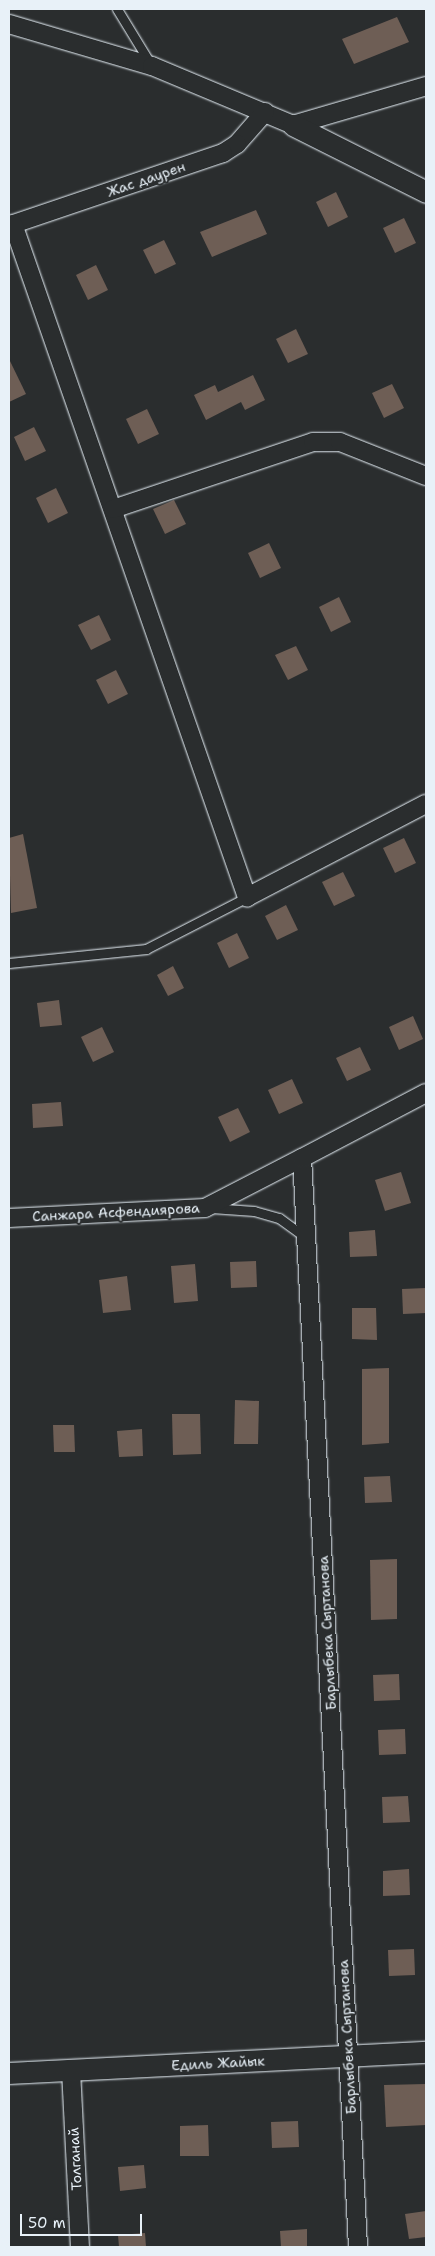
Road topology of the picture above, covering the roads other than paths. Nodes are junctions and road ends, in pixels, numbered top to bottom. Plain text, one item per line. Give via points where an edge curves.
1 (117, 9) edge
2 (9, 24) edge
3 (152, 66) junction
4 (426, 86) edge
5 (265, 112) junction
6 (293, 125) junction
7 (426, 192) edge
8 (10, 220) edge
9 (426, 476) edge
10 (113, 509) junction
11 (426, 804) edge
12 (247, 897) junction
13 (9, 963) edge
14 (426, 1093) edge
15 (302, 1158) junction
16 (206, 1208) junction
17 (9, 1218) edge
18 (306, 1238) junction
19 (426, 2052) edge
20 (348, 2056) junction
21 (71, 2070) junction
22 (9, 2073) edge
23 (80, 2247) edge
24 (358, 2247) edge

1 - 3 lane
2 - 3 street
3 - 5 street
4 - 6 street
5 - 6 street
5 - 8 street, Жас даурен via 237,144 223,153
6 - 7 street
8 - 10 street
9 - 10 street via 340,442 313,442
10 - 12 street
11 - 12 street
12 - 13 lane via 146,949
14 - 15 street
15 - 16 street, Санжара Асфендиярова
15 - 18 street, Барлыбека Сыртанова
16 - 17 street, Санжара Асфендиярова
16 - 18 lane via 254,1210 279,1218
18 - 20 street, Барлыбека Сыртанова
19 - 20 street, Едиль Жайык
20 - 21 street, Едиль Жайык
20 - 24 street, Барлыбека Сыртанова
21 - 22 street, Едиль Жайык
21 - 23 street, Толганай

